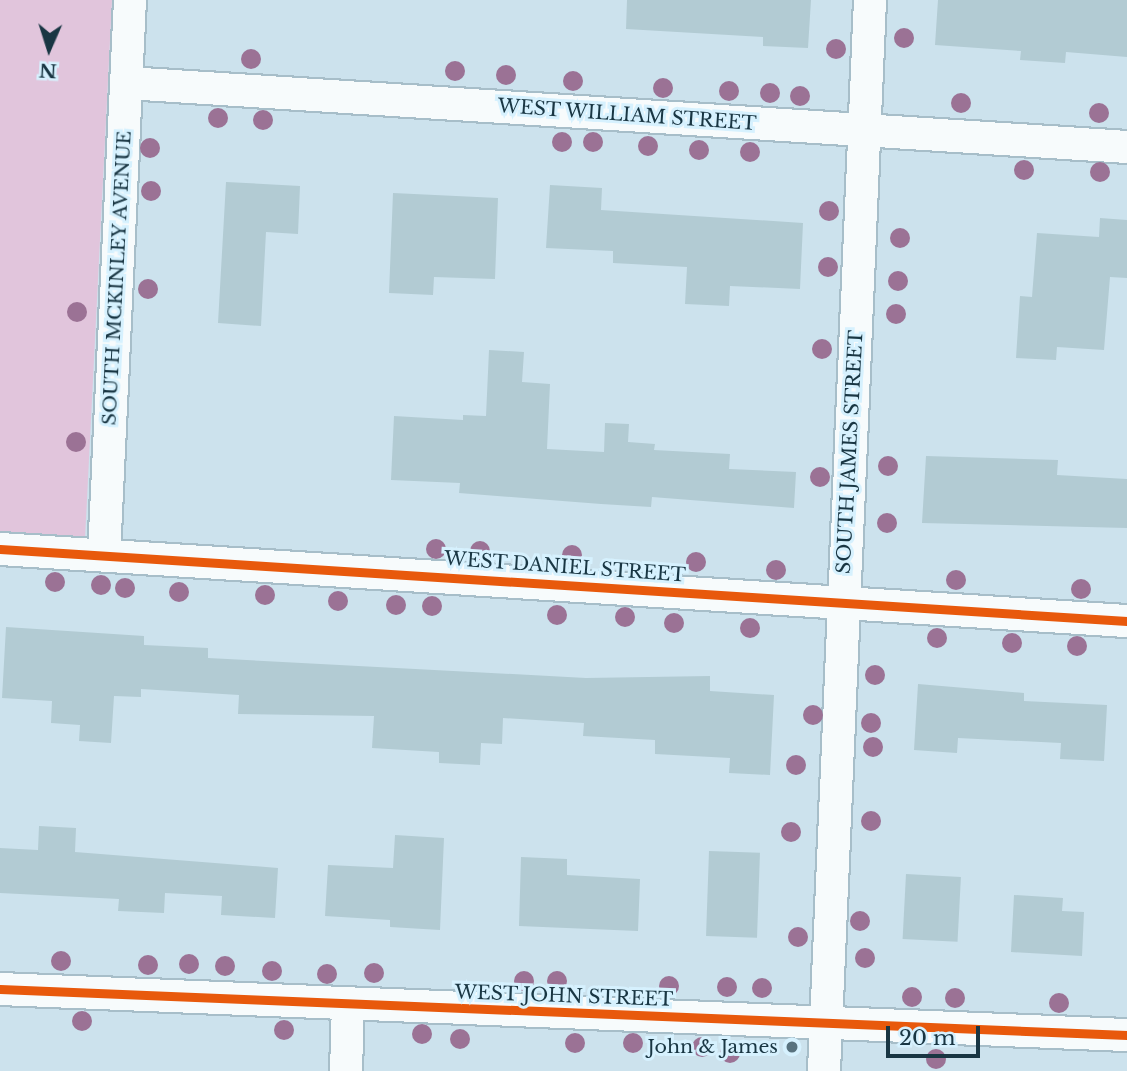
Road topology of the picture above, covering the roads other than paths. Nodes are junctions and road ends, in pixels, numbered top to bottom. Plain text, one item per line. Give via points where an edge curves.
1 (130, 0) edge
2 (870, 0) edge
3 (127, 83) junction
4 (865, 131) junction
5 (1127, 147) edge
6 (0, 549) edge
7 (104, 555) junction
8 (844, 603) junction
9 (1127, 621) edge
10 (0, 989) edge
11 (348, 1004) junction
12 (826, 1024) junction
13 (1127, 1035) edge
14 (346, 1071) edge
15 (824, 1071) edge

1 - 3 street, SOUTH MCKINLEY AVENUE
2 - 4 street, SOUTH JAMES STREET
3 - 4 street, WEST WILLIAM STREET
3 - 7 street, SOUTH MCKINLEY AVENUE
4 - 5 street, WEST WILLIAM STREET
4 - 8 street, SOUTH JAMES STREET
6 - 7 street, WEST DANIEL STREET
7 - 8 street, WEST DANIEL STREET
8 - 9 street, WEST DANIEL STREET
8 - 12 street, SOUTH JAMES STREET
10 - 11 street, WEST JOHN STREET
11 - 12 street, WEST JOHN STREET
11 - 14 street
12 - 13 street, WEST JOHN STREET
12 - 15 street, SOUTH JAMES STREET

